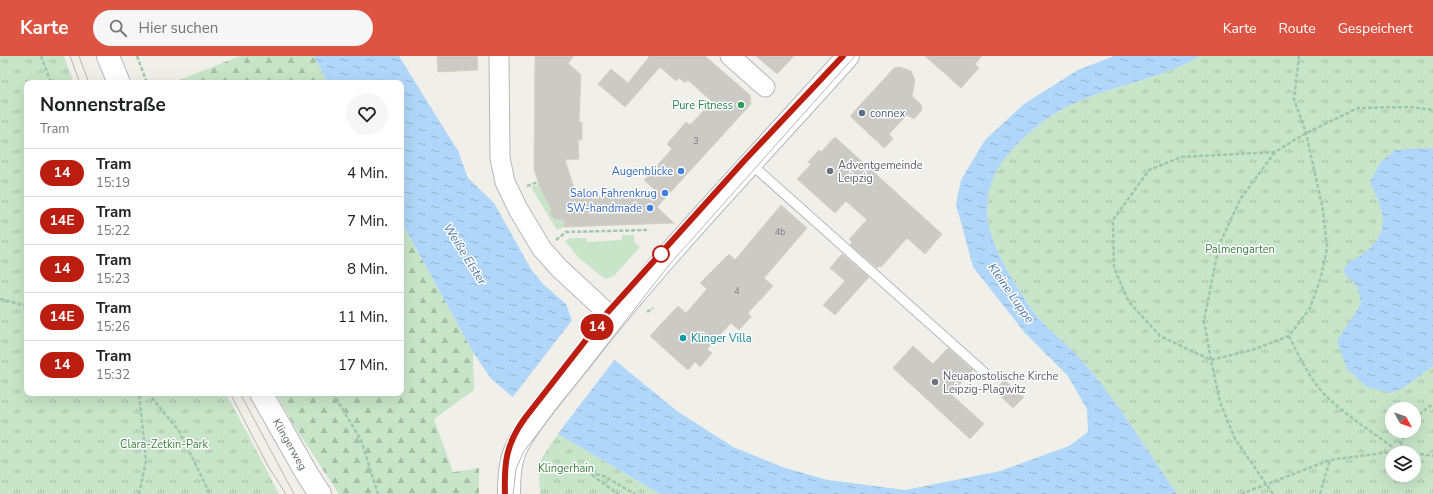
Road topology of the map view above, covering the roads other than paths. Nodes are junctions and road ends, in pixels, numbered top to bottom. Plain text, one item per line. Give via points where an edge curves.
1 (108, 56) edge
2 (499, 56) edge
3 (730, 56) edge
4 (848, 56) edge
5 (118, 80) edge
6 (765, 87) dead end
7 (751, 164) junction
8 (614, 319) junction
9 (984, 372) dead end
10 (263, 396) edge
11 (320, 494) edge
12 (509, 494) edge

1 - 5 main road
2 - 8 street via 501,169 509,192 542,249
3 - 6 street
4 - 7 main road
7 - 8 main road
7 - 9 lane
8 - 12 main road via 520,439 509,473
10 - 11 main road, Klingerweg

